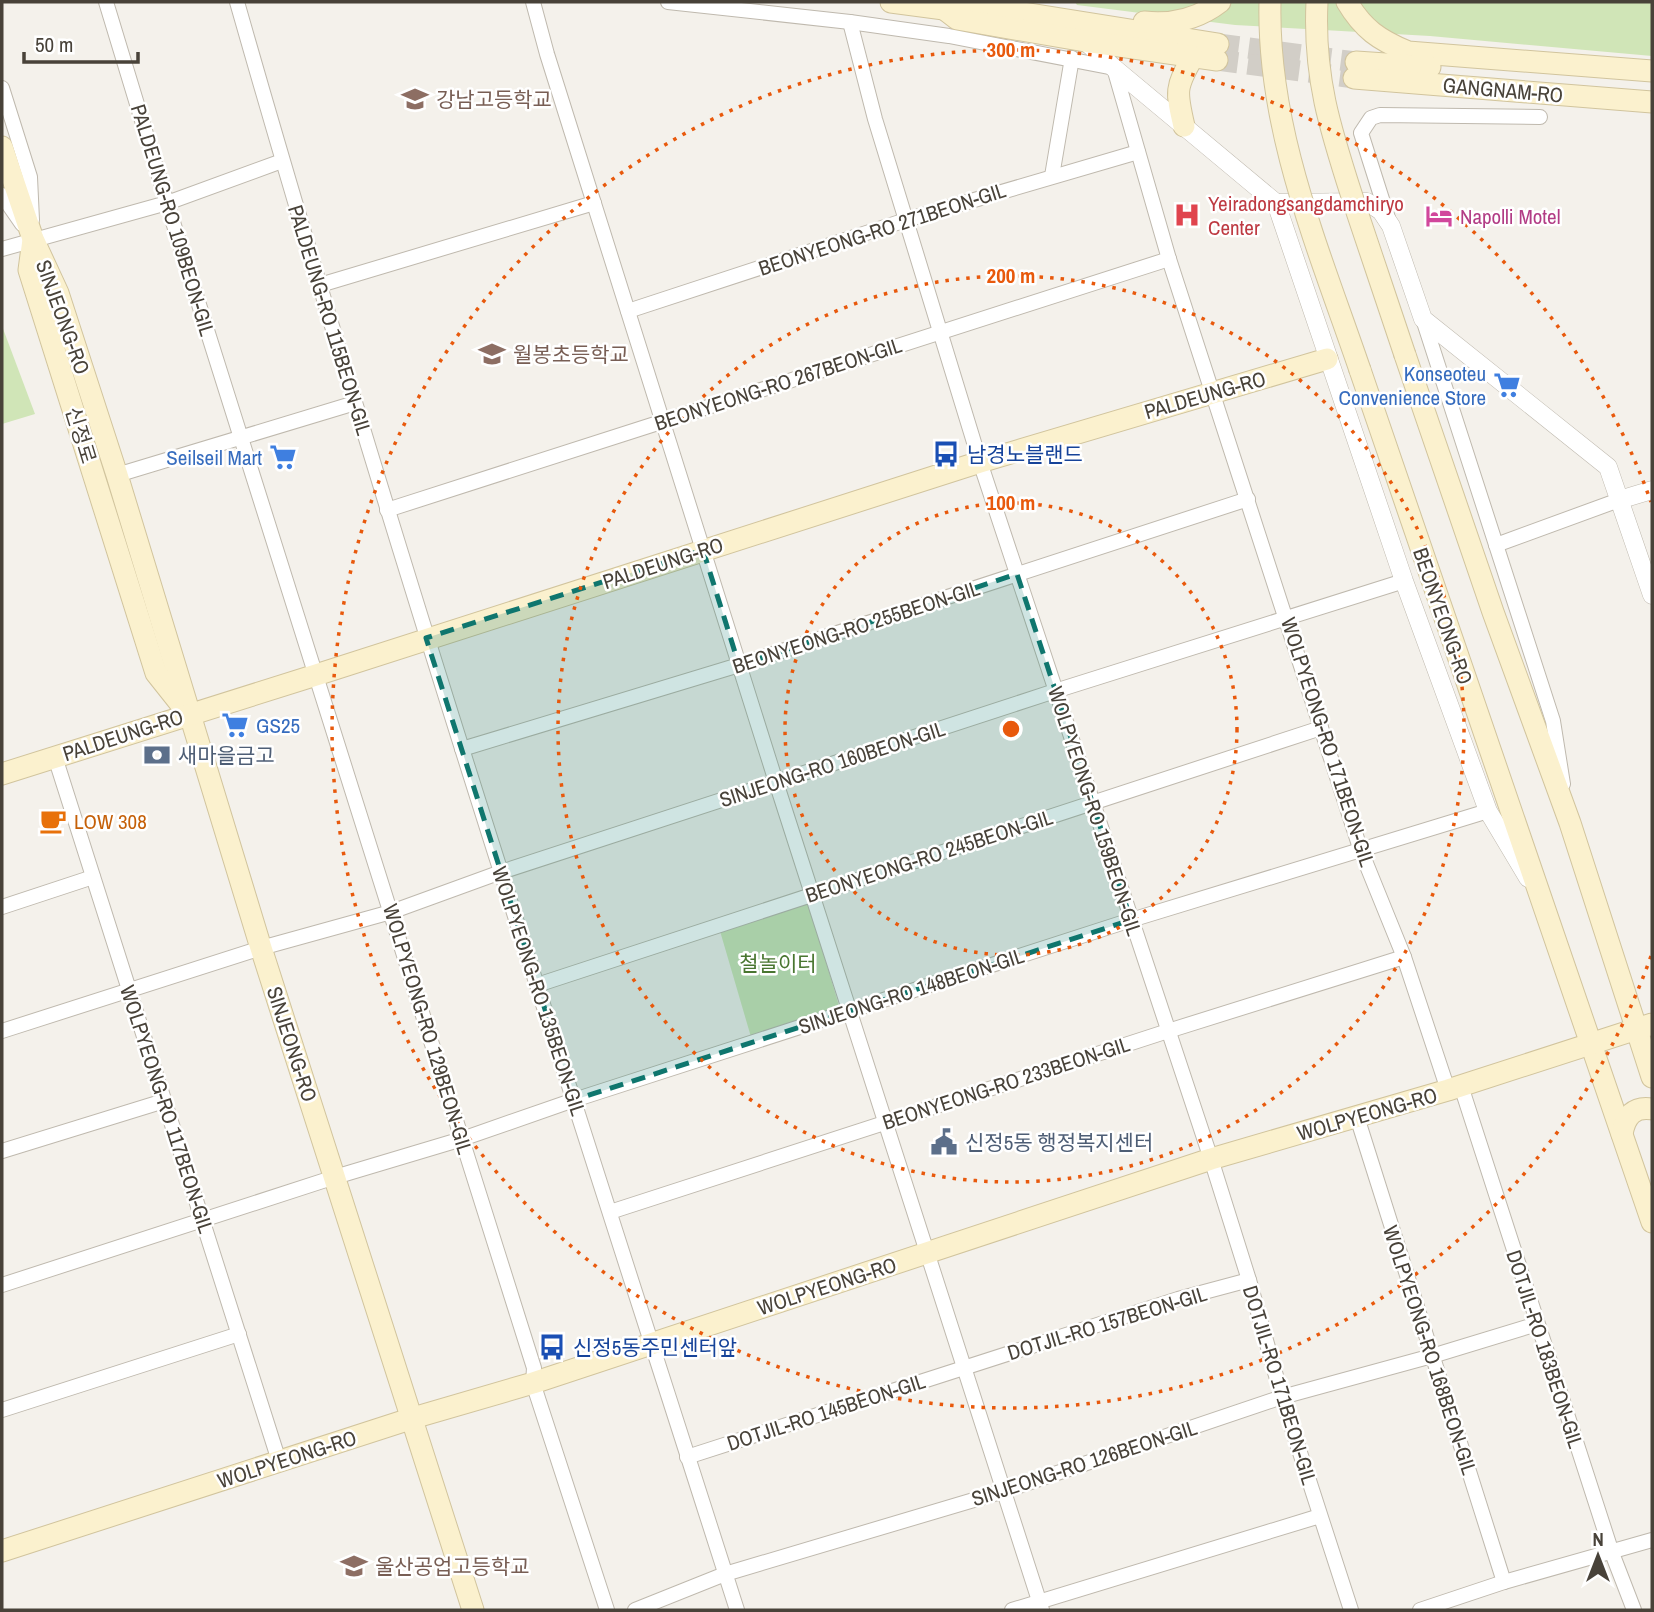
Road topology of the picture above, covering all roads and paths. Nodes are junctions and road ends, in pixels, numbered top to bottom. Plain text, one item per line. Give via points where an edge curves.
1 (106, 2) edge
2 (237, 2) edge
3 (533, 2) edge
4 (668, 2) edge
5 (891, 2) edge
6 (1220, 2) edge
7 (1270, 2) edge
8 (1317, 2) edge
9 (1347, 2) edge
10 (944, 9) junction
11 (1060, 19) junction
12 (850, 22) junction
13 (1085, 41) junction
14 (1193, 57) junction
15 (1072, 58) junction
16 (1114, 68) junction
17 (1652, 71) edge
18 (1652, 82) edge
19 (2, 88) edge
20 (1652, 102) edge
21 (1540, 117) dead end
22 (1184, 126) junction
23 (2, 147) edge
24 (1138, 152) junction
25 (282, 161) junction
26 (1052, 176) junction
27 (2, 195) edge
28 (167, 203) junction
29 (594, 203) junction
30 (1276, 203) junction
31 (906, 220) junction
32 (1391, 226) junction
33 (33, 239) junction
34 (2, 249) edge
35 (1169, 259) junction
36 (320, 285) junction
37 (628, 311) junction
38 (1423, 319) junction
39 (940, 332) junction
40 (61, 335) junction
41 (1327, 359) junction
42 (1213, 392) junction
43 (355, 403) junction
44 (663, 422) junction
45 (241, 438) junction
46 (980, 462) junction
47 (117, 475) junction
48 (1652, 490) edge
49 (1248, 499) junction
50 (1619, 500) junction
51 (387, 510) junction
52 (1496, 545) junction
53 (703, 550) junction
54 (1017, 574) junction
55 (1404, 582) junction
56 (1652, 592) edge
57 (160, 611) junction
58 (138, 617) junction
59 (1287, 618) junction
60 (426, 639) junction
61 (739, 665) junction
62 (316, 675) junction
63 (1055, 691) junction
64 (188, 715) junction
65 (1321, 728) junction
66 (462, 750) junction
67 (55, 757) junction
68 (2, 774) edge
69 (776, 782) junction
70 (1092, 803) junction
71 (1488, 811) junction
72 (1570, 823) junction
73 (1362, 851) junction
74 (501, 872) junction
75 (93, 877) junction
76 (813, 895) junction
77 (1543, 902) junction
78 (2, 907) edge
79 (391, 912) junction
80 (1131, 920) junction
81 (261, 948) junction
82 (1404, 957) junction
83 (537, 985) junction
84 (129, 990) junction
85 (850, 1011) junction
86 (1644, 1027) edge
87 (2, 1031) edge
88 (1168, 1031) junction
89 (1591, 1044) junction
90 (1652, 1077) edge
91 (1454, 1088) junction
92 (574, 1100) junction
93 (164, 1101) junction
94 (1652, 1109) edge
95 (1357, 1117) junction
96 (886, 1122) junction
97 (1622, 1134) junction
98 (462, 1139) junction
99 (2, 1151) edge
100 (1211, 1159) junction
101 (335, 1177) junction
102 (610, 1212) junction
103 (202, 1220) junction
104 (1652, 1222) edge
105 (928, 1252) junction
106 (1249, 1280) junction
107 (2, 1285) edge
108 (1537, 1324) junction
109 (239, 1334) junction
110 (652, 1344) junction
111 (1432, 1356) junction
112 (965, 1368) junction
113 (533, 1383) junction
114 (1282, 1397) junction
115 (2, 1410) edge
116 (413, 1418) junction
117 (688, 1457) junction
118 (279, 1461) junction
119 (1004, 1491) junction
120 (1320, 1516) junction
121 (1652, 1540) edge
122 (2, 1549) edge
123 (1612, 1553) junction
124 (725, 1574) junction
125 (1504, 1582) junction
126 (1041, 1606) edge
127 (473, 1610) edge
128 (607, 1610) edge
129 (635, 1610) edge
130 (737, 1610) edge
131 (1012, 1610) edge
132 (1351, 1610) edge
133 (1420, 1610) edge
134 (1634, 1610) edge

1 - 28 street, PALDEUNG-RO 109BEON-GIL
2 - 25 street, PALDEUNG-RO 115BEON-GIL
3 - 29 street
4 - 12 street
5 - 10 main road
6 - 11 main road via 1202,14 1153,23 1088,13
7 - 77 main road, BEONYEONG-RO, bridge via 1272,76 1289,158
8 - 72 main road, bridge via 1316,47 1335,143 1493,612
9 - 17 main road via 1383,42 1408,52
10 - 11 main road via 960,3
10 - 13 main road via 957,19
11 - 13 street
11 - 14 main road via 1217,52
12 - 15 street
12 - 31 street, WOLPYEONG-RO 159BEON-GIL
13 - 14 main road
13 - 16 street
14 - 22 main road via 1177,92
15 - 16 street
15 - 26 street
16 - 22 street
16 - 24 street, WOLPYEONG-RO 171BEON-GIL
18 - 20 main road, GANGNAM-RO via 1355,70
19 - 33 street via 30,177
21 - 32 street via 1371,118 1362,133
22 - 30 street
23 - 33 main road, 신정로
24 - 26 street, BEONYEONG-RO 271BEON-GIL
24 - 35 street, WOLPYEONG-RO 171BEON-GIL
25 - 28 street
25 - 36 street, PALDEUNG-RO 115BEON-GIL
26 - 31 street, BEONYEONG-RO 271BEON-GIL
27 - 33 street
28 - 33 street
28 - 45 street, PALDEUNG-RO 109BEON-GIL
29 - 36 street
29 - 37 street
30 - 32 street via 1367,202 1381,211
30 - 41 street
31 - 37 street, BEONYEONG-RO 271BEON-GIL
31 - 39 street, WOLPYEONG-RO 159BEON-GIL
32 - 38 street
33 - 34 street
33 - 40 main road, 신정로 via 29,270
35 - 39 street, BEONYEONG-RO 267BEON-GIL
35 - 42 street, WOLPYEONG-RO 171BEON-GIL
36 - 43 street, PALDEUNG-RO 115BEON-GIL
37 - 44 street
38 - 50 street via 1608,467
38 - 52 street
39 - 44 street, BEONYEONG-RO 267BEON-GIL
39 - 46 street, WOLPYEONG-RO 159BEON-GIL
40 - 47 main road, SINJEONG-RO
40 - 58 main road, 신정로
41 - 42 main road, PALDEUNG-RO
41 - 55 street
42 - 46 main road, PALDEUNG-RO
42 - 49 street, WOLPYEONG-RO 171BEON-GIL
43 - 45 street
43 - 51 street, PALDEUNG-RO 115BEON-GIL
44 - 51 street, BEONYEONG-RO 267BEON-GIL
44 - 53 street
45 - 47 street
45 - 62 street, PALDEUNG-RO 109BEON-GIL
46 - 53 main road, PALDEUNG-RO
46 - 54 street, WOLPYEONG-RO 159BEON-GIL
47 - 57 main road, SINJEONG-RO
48 - 50 street
49 - 54 street, BEONYEONG-RO 255BEON-GIL
49 - 59 street, WOLPYEONG-RO 171BEON-GIL
50 - 52 street
50 - 56 street
51 - 60 street, PALDEUNG-RO 115BEON-GIL
52 - 72 street via 1553,721
53 - 60 main road, PALDEUNG-RO
53 - 61 street
54 - 61 street, BEONYEONG-RO 255BEON-GIL
54 - 63 street, WOLPYEONG-RO 159BEON-GIL
55 - 59 street, SINJEONG-RO 160BEON-GIL
55 - 71 street
57 - 58 main road via 166,642 162,654 151,646
57 - 64 main road, SINJEONG-RO
58 - 64 main road, 신정로 via 156,673
59 - 63 street, SINJEONG-RO 160BEON-GIL
59 - 65 street, WOLPYEONG-RO 171BEON-GIL
60 - 62 main road, PALDEUNG-RO
60 - 66 street, WOLPYEONG-RO 135BEON-GIL
61 - 66 street, BEONYEONG-RO 255BEON-GIL
61 - 69 street
62 - 64 main road, PALDEUNG-RO
62 - 79 street, WOLPYEONG-RO 129BEON-GIL
63 - 69 street, SINJEONG-RO 160BEON-GIL
63 - 70 street, WOLPYEONG-RO 159BEON-GIL
64 - 67 main road, PALDEUNG-RO
64 - 81 main road, SINJEONG-RO
65 - 70 street, BEONYEONG-RO 245BEON-GIL
65 - 73 street, WOLPYEONG-RO 171BEON-GIL
66 - 74 street, WOLPYEONG-RO 135BEON-GIL
67 - 68 main road, PALDEUNG-RO
67 - 75 street, WOLPYEONG-RO 117BEON-GIL
69 - 74 street, SINJEONG-RO 160BEON-GIL
69 - 76 street
70 - 76 street, BEONYEONG-RO 245BEON-GIL
70 - 80 street, WOLPYEONG-RO 159BEON-GIL
71 - 73 street, SINJEONG-RO 148BEON-GIL
71 - 77 street
72 - 86 main road
73 - 80 street, SINJEONG-RO 148BEON-GIL
73 - 82 street, WOLPYEONG-RO 171BEON-GIL
74 - 79 street, SINJEONG-RO 160BEON-GIL
74 - 83 street, WOLPYEONG-RO 135BEON-GIL
75 - 78 street
75 - 84 street, WOLPYEONG-RO 117BEON-GIL
76 - 83 street, BEONYEONG-RO 245BEON-GIL
76 - 85 street
77 - 89 main road, BEONYEONG-RO
79 - 81 street, SINJEONG-RO 160BEON-GIL
79 - 98 street, WOLPYEONG-RO 129BEON-GIL
80 - 85 street, SINJEONG-RO 148BEON-GIL
80 - 88 street, WOLPYEONG-RO 159BEON-GIL
81 - 84 street, SINJEONG-RO 160BEON-GIL
81 - 101 main road, SINJEONG-RO
82 - 88 street, BEONYEONG-RO 233BEON-GIL
82 - 91 street, WOLPYEONG-RO 171BEON-GIL
83 - 92 street, WOLPYEONG-RO 135BEON-GIL
84 - 87 street, SINJEONG-RO 160BEON-GIL
84 - 93 street, WOLPYEONG-RO 117BEON-GIL
85 - 92 street, SINJEONG-RO 148BEON-GIL
85 - 96 street
86 - 89 main road, WOLPYEONG-RO
86 - 90 main road
88 - 96 street, BEONYEONG-RO 233BEON-GIL
88 - 100 street, WOLPYEONG-RO 159BEON-GIL
89 - 91 main road, WOLPYEONG-RO
89 - 97 main road, BEONYEONG-RO
91 - 95 main road, WOLPYEONG-RO
91 - 108 street, DOTJIL-RO 183BEON-GIL
92 - 98 street, SINJEONG-RO 148BEON-GIL
92 - 102 street, WOLPYEONG-RO 135BEON-GIL
93 - 99 street
93 - 103 street, WOLPYEONG-RO 117BEON-GIL
94 - 97 main road via 1629,1115
95 - 100 main road, WOLPYEONG-RO
95 - 111 street, WOLPYEONG-RO 168BEON-GIL
96 - 102 street, BEONYEONG-RO 233BEON-GIL
96 - 105 street
97 - 104 main road, BEONYEONG-RO
98 - 101 street, SINJEONG-RO 148BEON-GIL
98 - 113 street, WOLPYEONG-RO 129BEON-GIL via 534,1368
100 - 105 main road, WOLPYEONG-RO
100 - 106 street, DOTJIL-RO 171BEON-GIL
101 - 103 street, SINJEONG-RO 148BEON-GIL
101 - 116 main road, SINJEONG-RO
102 - 110 street, WOLPYEONG-RO 135BEON-GIL
103 - 107 street, SINJEONG-RO 148BEON-GIL
103 - 109 street, WOLPYEONG-RO 117BEON-GIL
105 - 110 main road, WOLPYEONG-RO
105 - 112 street
106 - 112 street, DOTJIL-RO 157BEON-GIL
106 - 114 street, DOTJIL-RO 171BEON-GIL
108 - 111 street, SINJEONG-RO 126BEON-GIL
108 - 123 street, DOTJIL-RO 183BEON-GIL
109 - 115 street
109 - 118 street, WOLPYEONG-RO 117BEON-GIL
110 - 113 main road, WOLPYEONG-RO
110 - 117 street
111 - 114 street, SINJEONG-RO 126BEON-GIL
111 - 125 street, WOLPYEONG-RO 168BEON-GIL
112 - 117 street, DOTJIL-RO 145BEON-GIL
112 - 119 street
113 - 116 main road, WOLPYEONG-RO
113 - 128 street, WOLPYEONG-RO 129BEON-GIL
114 - 119 street, SINJEONG-RO 126BEON-GIL
114 - 120 street, DOTJIL-RO 171BEON-GIL
116 - 118 main road, WOLPYEONG-RO
116 - 127 main road, SINJEONG-RO
117 - 124 street
118 - 122 main road, WOLPYEONG-RO
119 - 124 street, SINJEONG-RO 126BEON-GIL
119 - 126 street
120 - 126 street
120 - 132 street, DOTJIL-RO 171BEON-GIL
121 - 123 street
123 - 125 street
123 - 134 street, DOTJIL-RO 183BEON-GIL
124 - 129 street, SINJEONG-RO 126BEON-GIL
124 - 130 street
125 - 133 street
126 - 131 street

